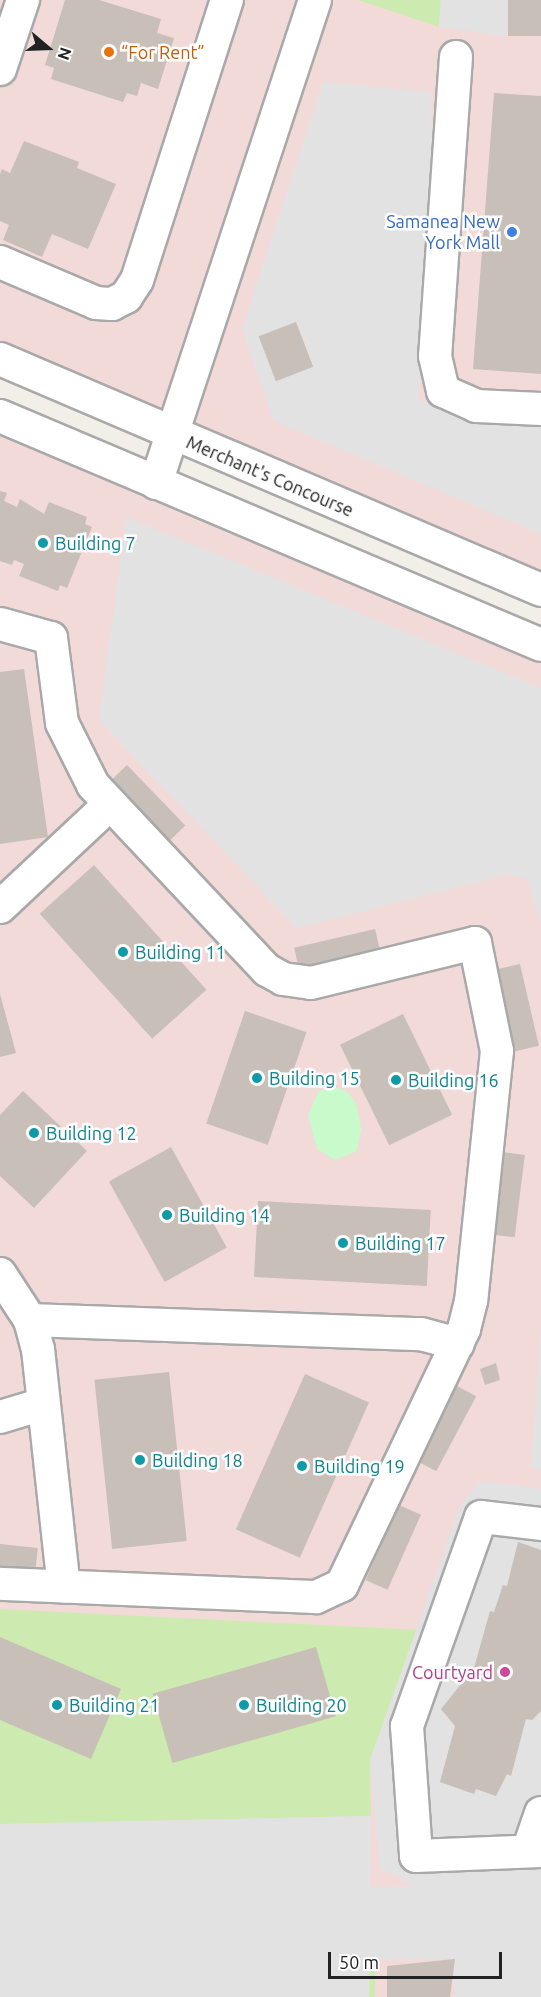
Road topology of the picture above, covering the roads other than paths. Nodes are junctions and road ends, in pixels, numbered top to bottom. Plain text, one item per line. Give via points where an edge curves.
1 (23, 0) edge
2 (227, 0) edge
3 (315, 0) edge
4 (456, 57) dead end
5 (0, 69) edge
6 (0, 262) edge
7 (0, 359) edge
8 (541, 409) edge
9 (0, 416) edge
10 (172, 435) junction
11 (156, 483) junction
12 (541, 590) edge
13 (0, 624) edge
14 (541, 645) edge
15 (109, 805) junction
16 (0, 907) edge
17 (0, 1274) edge
18 (30, 1320) junction
19 (458, 1344) junction
20 (43, 1404) junction
21 (0, 1417) edge
22 (541, 1524) edge
23 (0, 1584) edge
24 (64, 1587) junction
25 (541, 1814) edge
26 (534, 1851) edge

1 - 5 street
2 - 6 street via 137,280 126,297 112,304 96,303
3 - 10 street
4 - 8 street via 435,356 443,391 476,406
7 - 10 street, Merchant's Concourse
9 - 11 street
10 - 11 street
10 - 12 street, Merchant's Concourse
11 - 14 street
13 - 15 street via 51,638 62,723 81,765
15 - 16 street
15 - 19 street via 267,970 284,979 311,982 475,943 497,1051 471,1301
17 - 18 street
18 - 19 street via 421,1334
18 - 20 street via 38,1349
19 - 24 street via 349,1577 335,1591 316,1598
20 - 21 street
20 - 24 street
22 - 26 street via 481,1517 407,1725 416,1856
23 - 24 street
25 - 26 street

